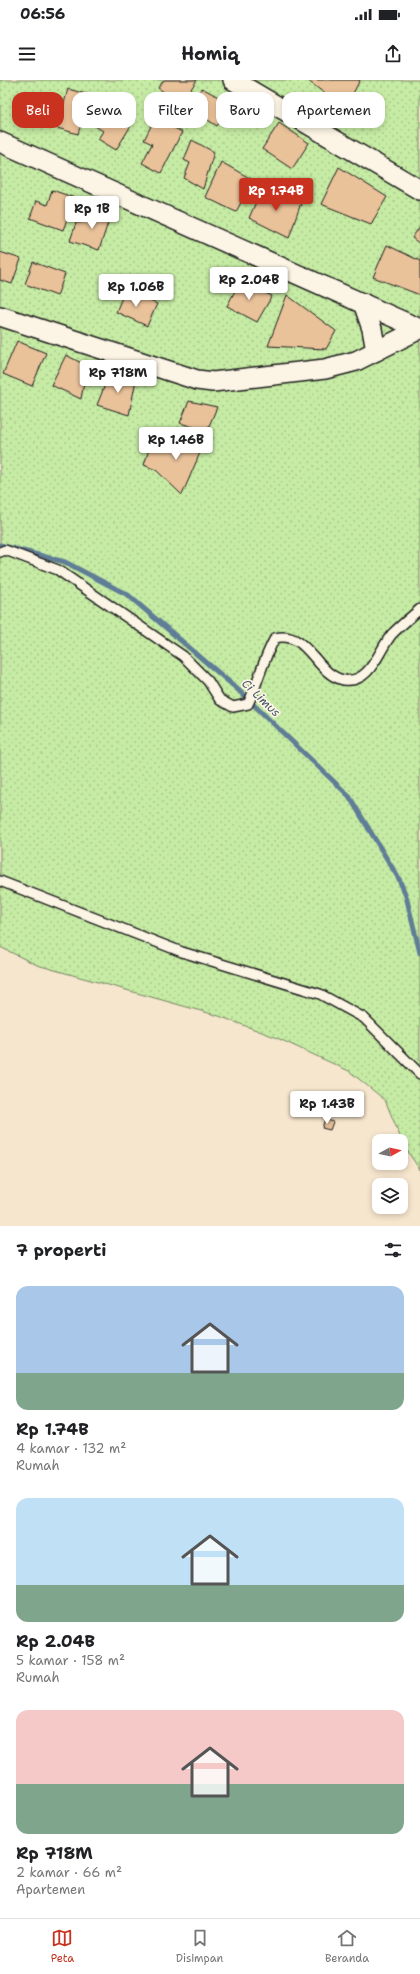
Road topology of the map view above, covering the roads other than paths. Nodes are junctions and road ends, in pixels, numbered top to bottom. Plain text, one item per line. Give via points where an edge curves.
1 (233, 80) edge
2 (0, 142) edge
3 (420, 190) edge
4 (363, 303) junction
5 (0, 316) edge
6 (420, 329) edge
7 (376, 351) junction
8 (0, 552) edge
9 (420, 609) edge
10 (0, 881) edge
11 (420, 1074) edge

1 - 3 street
2 - 4 street
4 - 6 street
4 - 7 street
5 - 7 street via 198,380 213,382 325,369 356,361
6 - 7 street
8 - 9 lane via 5,550 58,570 183,656 208,681 220,700 233,707 248,704 275,638 284,636 297,640 334,677 346,680 360,677 371,668 389,638
10 - 11 lane via 182,952 320,994 364,1018

